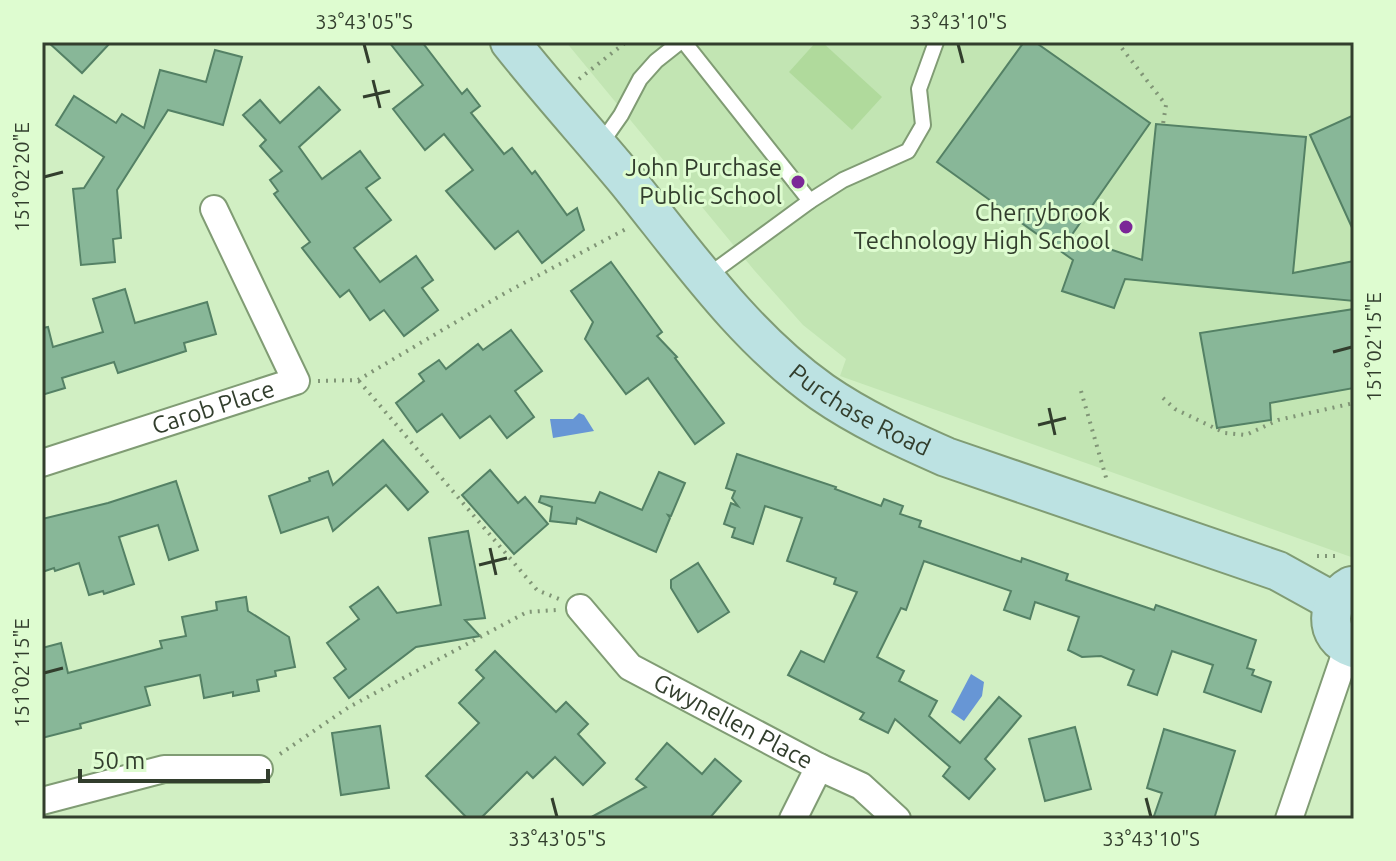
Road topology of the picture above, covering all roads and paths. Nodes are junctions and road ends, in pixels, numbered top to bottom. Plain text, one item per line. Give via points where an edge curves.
1 (510, 42) edge
2 (626, 42) edge
3 (682, 42) edge
4 (936, 42) edge
5 (1117, 42) edge
6 (573, 84) dead end
7 (1163, 124) dead end
8 (598, 148) junction
9 (810, 201) junction
10 (214, 209) dead end
11 (627, 229) dead end
12 (705, 277) junction
13 (358, 380) junction
14 (296, 381) junction
15 (1081, 391) dead end
16 (1163, 398) dead end
17 (1354, 403) edge
18 (42, 463) edge
19 (1109, 487) dead end
20 (1344, 594) edge
21 (580, 608) junction
22 (1351, 647) edge
23 (819, 767) junction
24 (259, 769) joint
25 (42, 801) edge
26 (793, 819) edge
27 (897, 819) edge
28 (1289, 819) edge

1 - 8 main road, Purchase Road
2 - 6 path
3 - 8 lane via 640,79
3 - 9 lane
4 - 9 lane via 919,89 923,125 908,151
5 - 7 path via 1166,105
8 - 12 main road, Purchase Road
9 - 12 lane
10 - 14 street, Carob Place
11 - 13 path
12 - 20 main road, Purchase Road via 784,361 821,391 892,434
13 - 14 path
13 - 21 path via 537,590
14 - 18 street, Carob Place
15 - 19 path
16 - 17 path via 1225,433 1246,435 1278,420
20 - 22 main road via 1330,620
21 - 23 street, Gwynellen Place via 630,667
21 - 24 path via 527,612 349,707
22 - 28 street
23 - 26 street
23 - 27 street, Gwynellen Place via 861,786
24 - 25 street via 164,769

